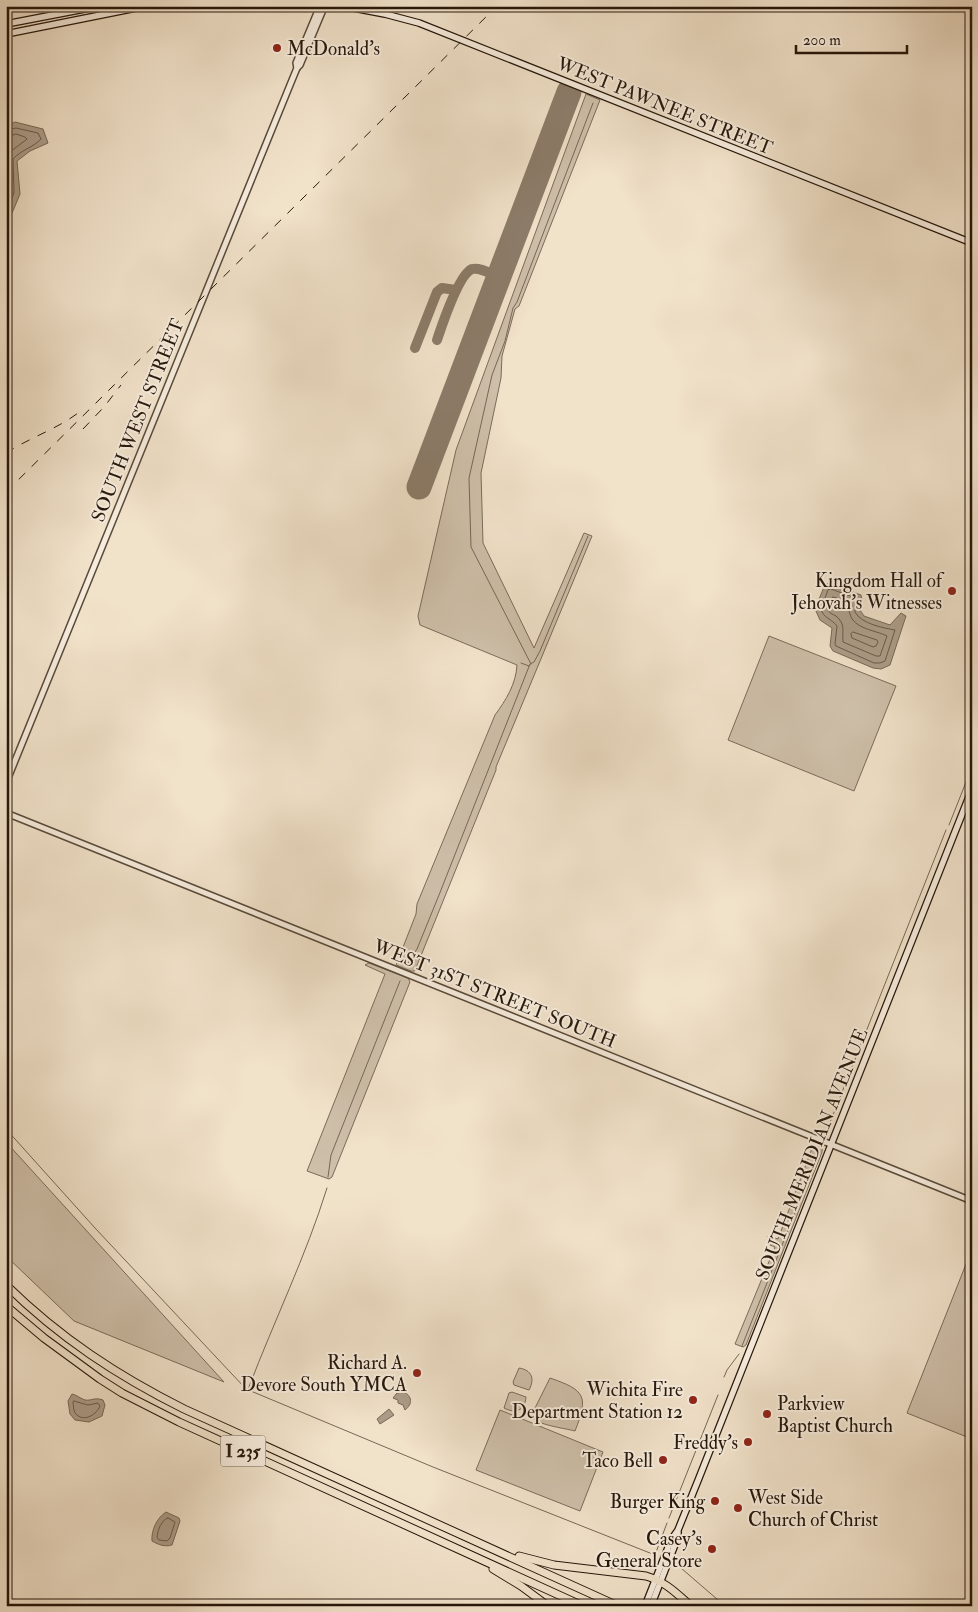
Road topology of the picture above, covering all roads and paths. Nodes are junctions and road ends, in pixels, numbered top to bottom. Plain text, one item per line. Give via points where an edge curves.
1 (100, 6) edge
2 (146, 6) edge
3 (322, 6) edge
4 (343, 6) edge
5 (6, 24) edge
6 (6, 34) edge
7 (972, 243) edge
8 (6, 783) edge
9 (972, 789) edge
10 (6, 813) edge
11 (831, 1145) junction
12 (972, 1201) edge
13 (6, 1286) edge
14 (6, 1306) edge
15 (488, 1546) junction
16 (469, 1554) junction
17 (658, 1580) junction
18 (548, 1606) edge
19 (583, 1606) edge
20 (618, 1606) edge
21 (645, 1606) edge
22 (651, 1606) edge
23 (691, 1606) edge

1 - 5 main road
2 - 6 main road
3 - 8 street, SOUTH WEST STREET
4 - 7 main road, WEST PAWNEE STREET via 419,24
9 - 11 main road, SOUTH MERIDIAN AVENUE
10 - 11 street, WEST 31ST STREET SOUTH
11 - 12 street, WEST 31ST STREET SOUTH
11 - 17 main road, SOUTH MERIDIAN AVENUE via 678,1530 671,1540
13 - 15 highway, I 235 via 74,1343 146,1390
14 - 16 highway, I 235 via 60,1350 122,1393
15 - 17 highway via 554,1566
15 - 20 highway, I 235
16 - 18 highway
16 - 19 highway, I 235
17 - 21 main road, SOUTH MERIDIAN AVENUE
17 - 22 main road, SOUTH MERIDIAN AVENUE
17 - 23 highway

